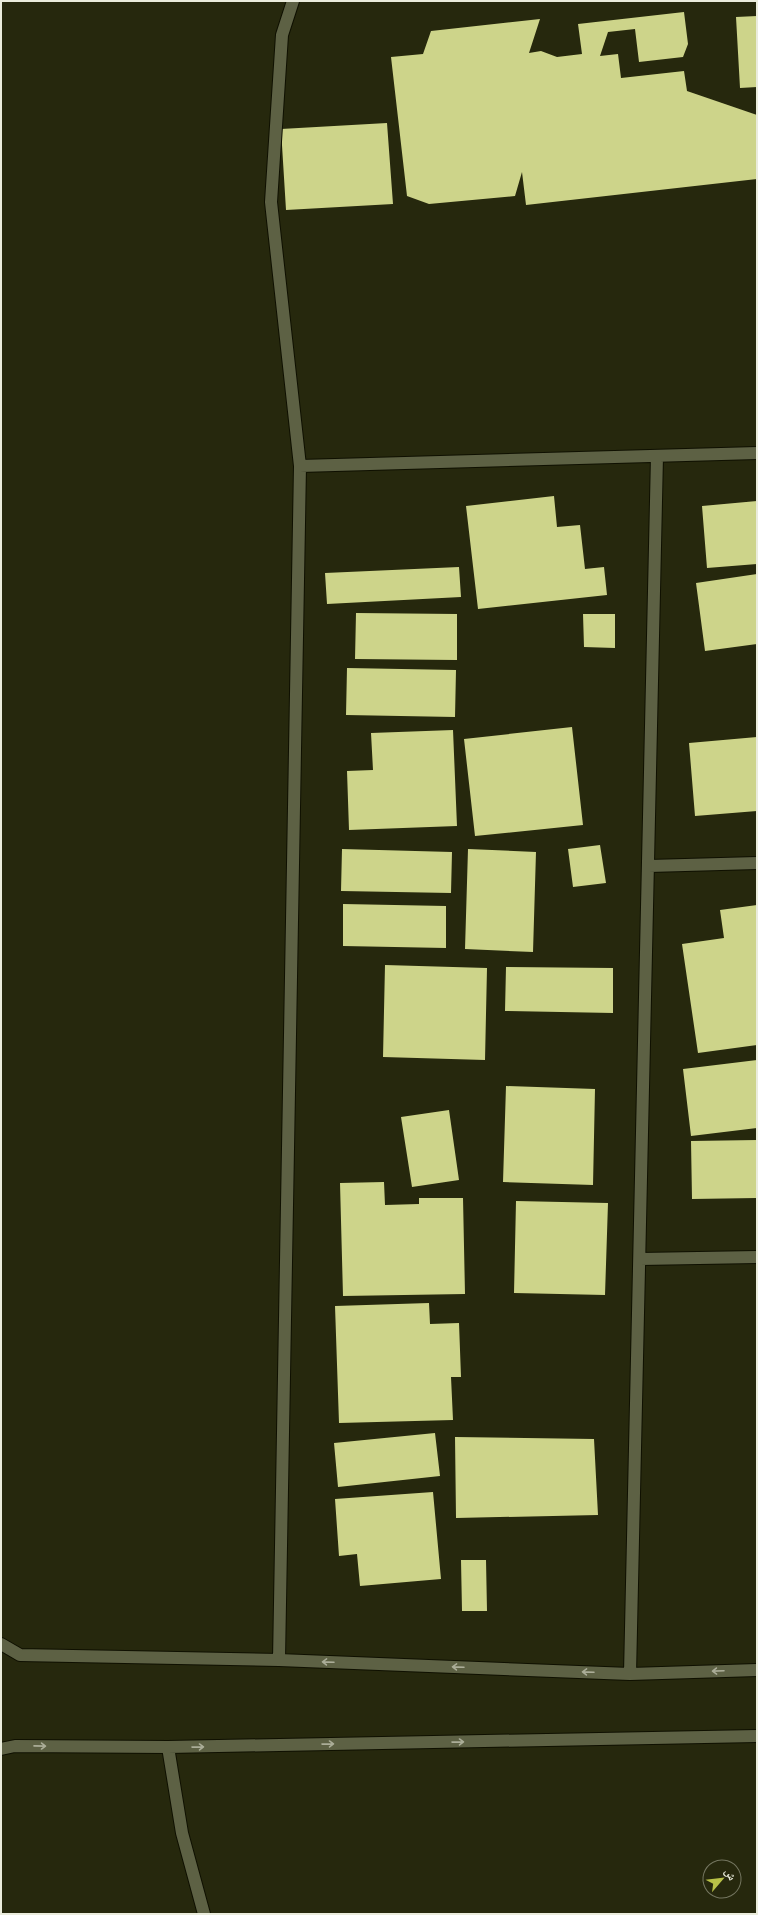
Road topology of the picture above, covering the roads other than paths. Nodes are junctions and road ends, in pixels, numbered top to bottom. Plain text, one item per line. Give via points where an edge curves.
1 (293, 1) edge
2 (757, 454) edge
3 (657, 456) junction
4 (300, 466) junction
5 (757, 863) edge
6 (648, 866) junction
7 (757, 1257) edge
8 (640, 1259) junction
9 (1, 1644) edge
10 (279, 1660) junction
11 (757, 1670) edge
12 (630, 1674) junction
13 (757, 1736) edge
14 (168, 1747) junction
15 (1, 1749) edge
16 (204, 1914) edge

1 - 4 street via 282,35 271,202
2 - 3 street
3 - 4 street
3 - 6 street
4 - 10 street
5 - 6 street
6 - 8 street
7 - 8 street
8 - 12 street
9 - 10 street via 20,1655
12 -> 10 street
11 -> 12 street
14 -> 13 street
15 -> 14 street via 15,1746
14 - 16 street via 182,1833

